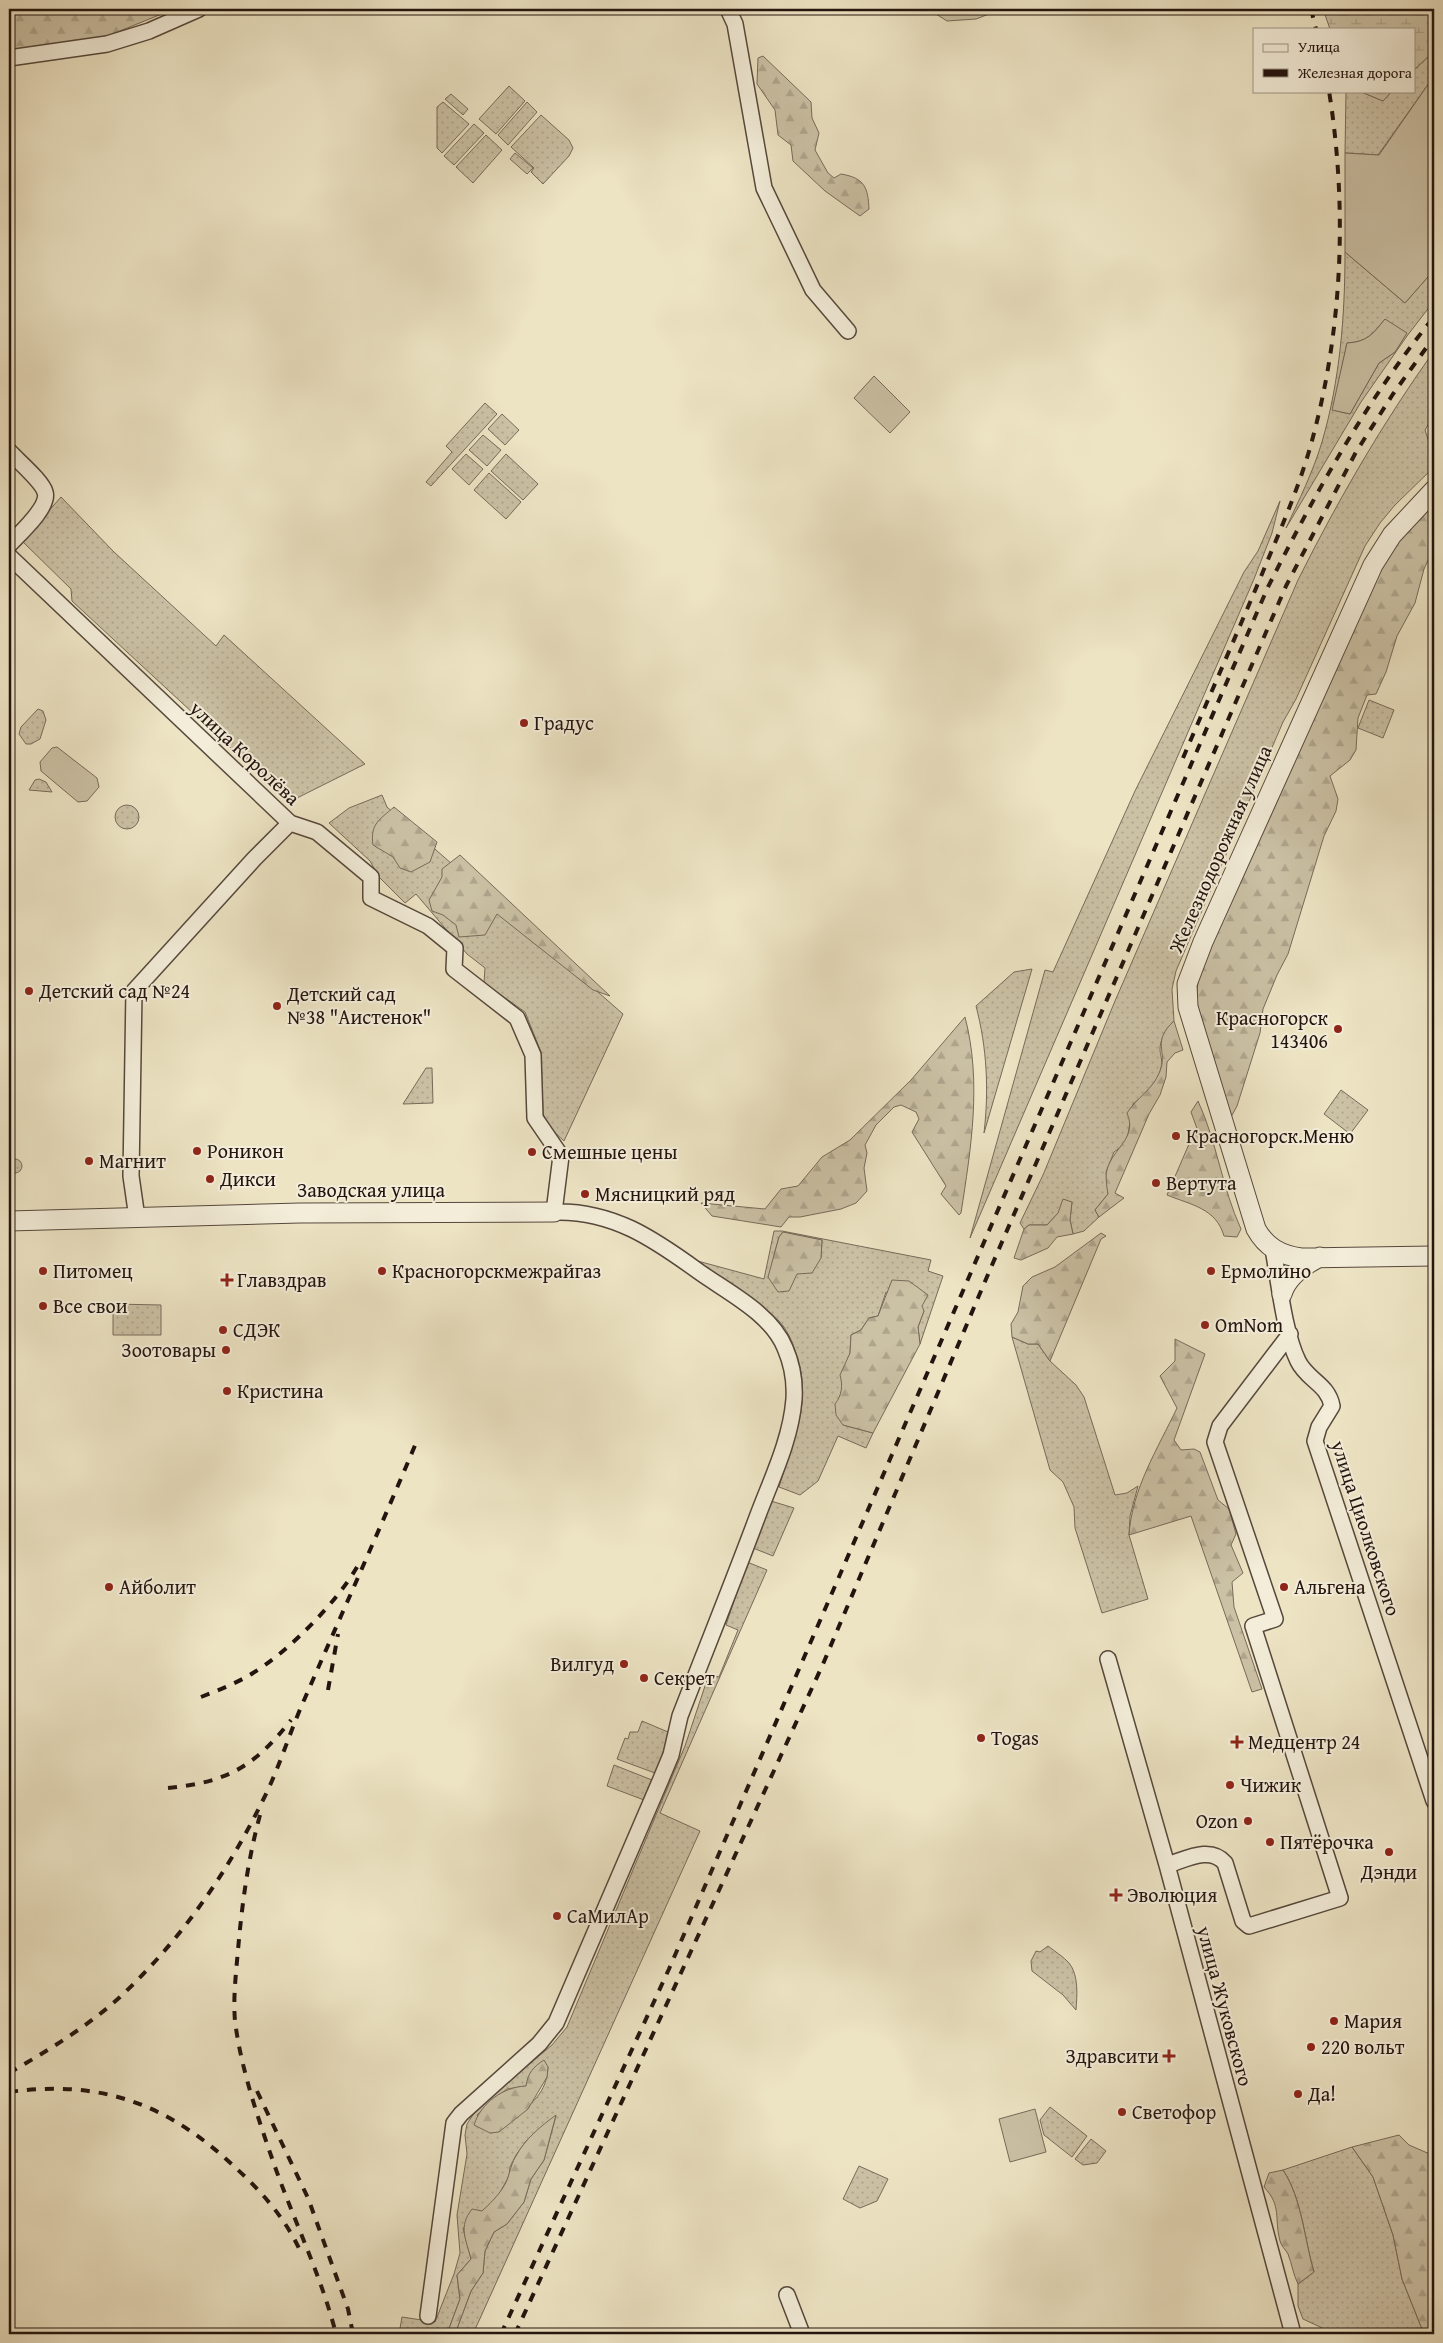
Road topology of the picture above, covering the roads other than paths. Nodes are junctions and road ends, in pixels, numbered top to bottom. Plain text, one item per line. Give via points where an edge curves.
1 (199, 9) edge
2 (728, 9) edge
3 (9, 58) edge
4 (848, 331) dead end
5 (9, 450) edge
6 (1434, 490) edge
7 (9, 545) edge
8 (9, 556) edge
9 (290, 823) junction
10 (554, 1212) junction
11 (137, 1218) junction
12 (9, 1221) edge
13 (1273, 1249) junction
14 (1434, 1256) edge
15 (1320, 1258) junction
16 (1282, 1294) junction
17 (1290, 1334) junction
18 (1108, 1659) dead end
19 (1434, 1801) edge
20 (1166, 1865) junction
21 (787, 2295) dead end
22 (428, 2316) dead end
23 (802, 2334) edge
24 (1293, 2334) edge

1 - 3 street via 149,31 107,44
2 - 4 street via 735,24 764,188 813,290
5 - 7 street via 43,487 46,498 42,509
6 - 13 street, Железнодорожная улица via 1392,534 1373,565 1187,984 1188,1007 1256,1229
8 - 9 street, улица Королёва
9 - 10 street, улица Королёва via 317,832 371,876 371,898 428,926 455,948 454,969 518,1018 533,1055 534,1118 561,1156
9 - 11 street via 134,991 131,1176
10 - 11 street, Заводская улица via 306,1213
10 - 22 street via 622,1223 640,1231 757,1313 785,1346 794,1380 794,1399 790,1425 680,1716 671,1755 572,1989 556,2023 539,2044 460,2114 454,2124
11 - 12 street, Заводская улица
13 - 15 street via 1289,1256
13 - 16 street, улица Циолковского
14 - 15 street
15 - 16 street via 1295,1274
16 - 17 street, улица Циолковского
17 - 19 street, улица Циолковского via 1303,1369 1324,1386 1330,1396 1332,1406 1319,1427 1316,1441
17 - 20 street via 1220,1426 1215,1442 1275,1619 1253,1626 1340,1898 1249,1926 1243,1921 1225,1863 1220,1857 1209,1853
18 - 20 street, улица Жуковского
20 - 24 street, улица Жуковского
21 - 23 street

